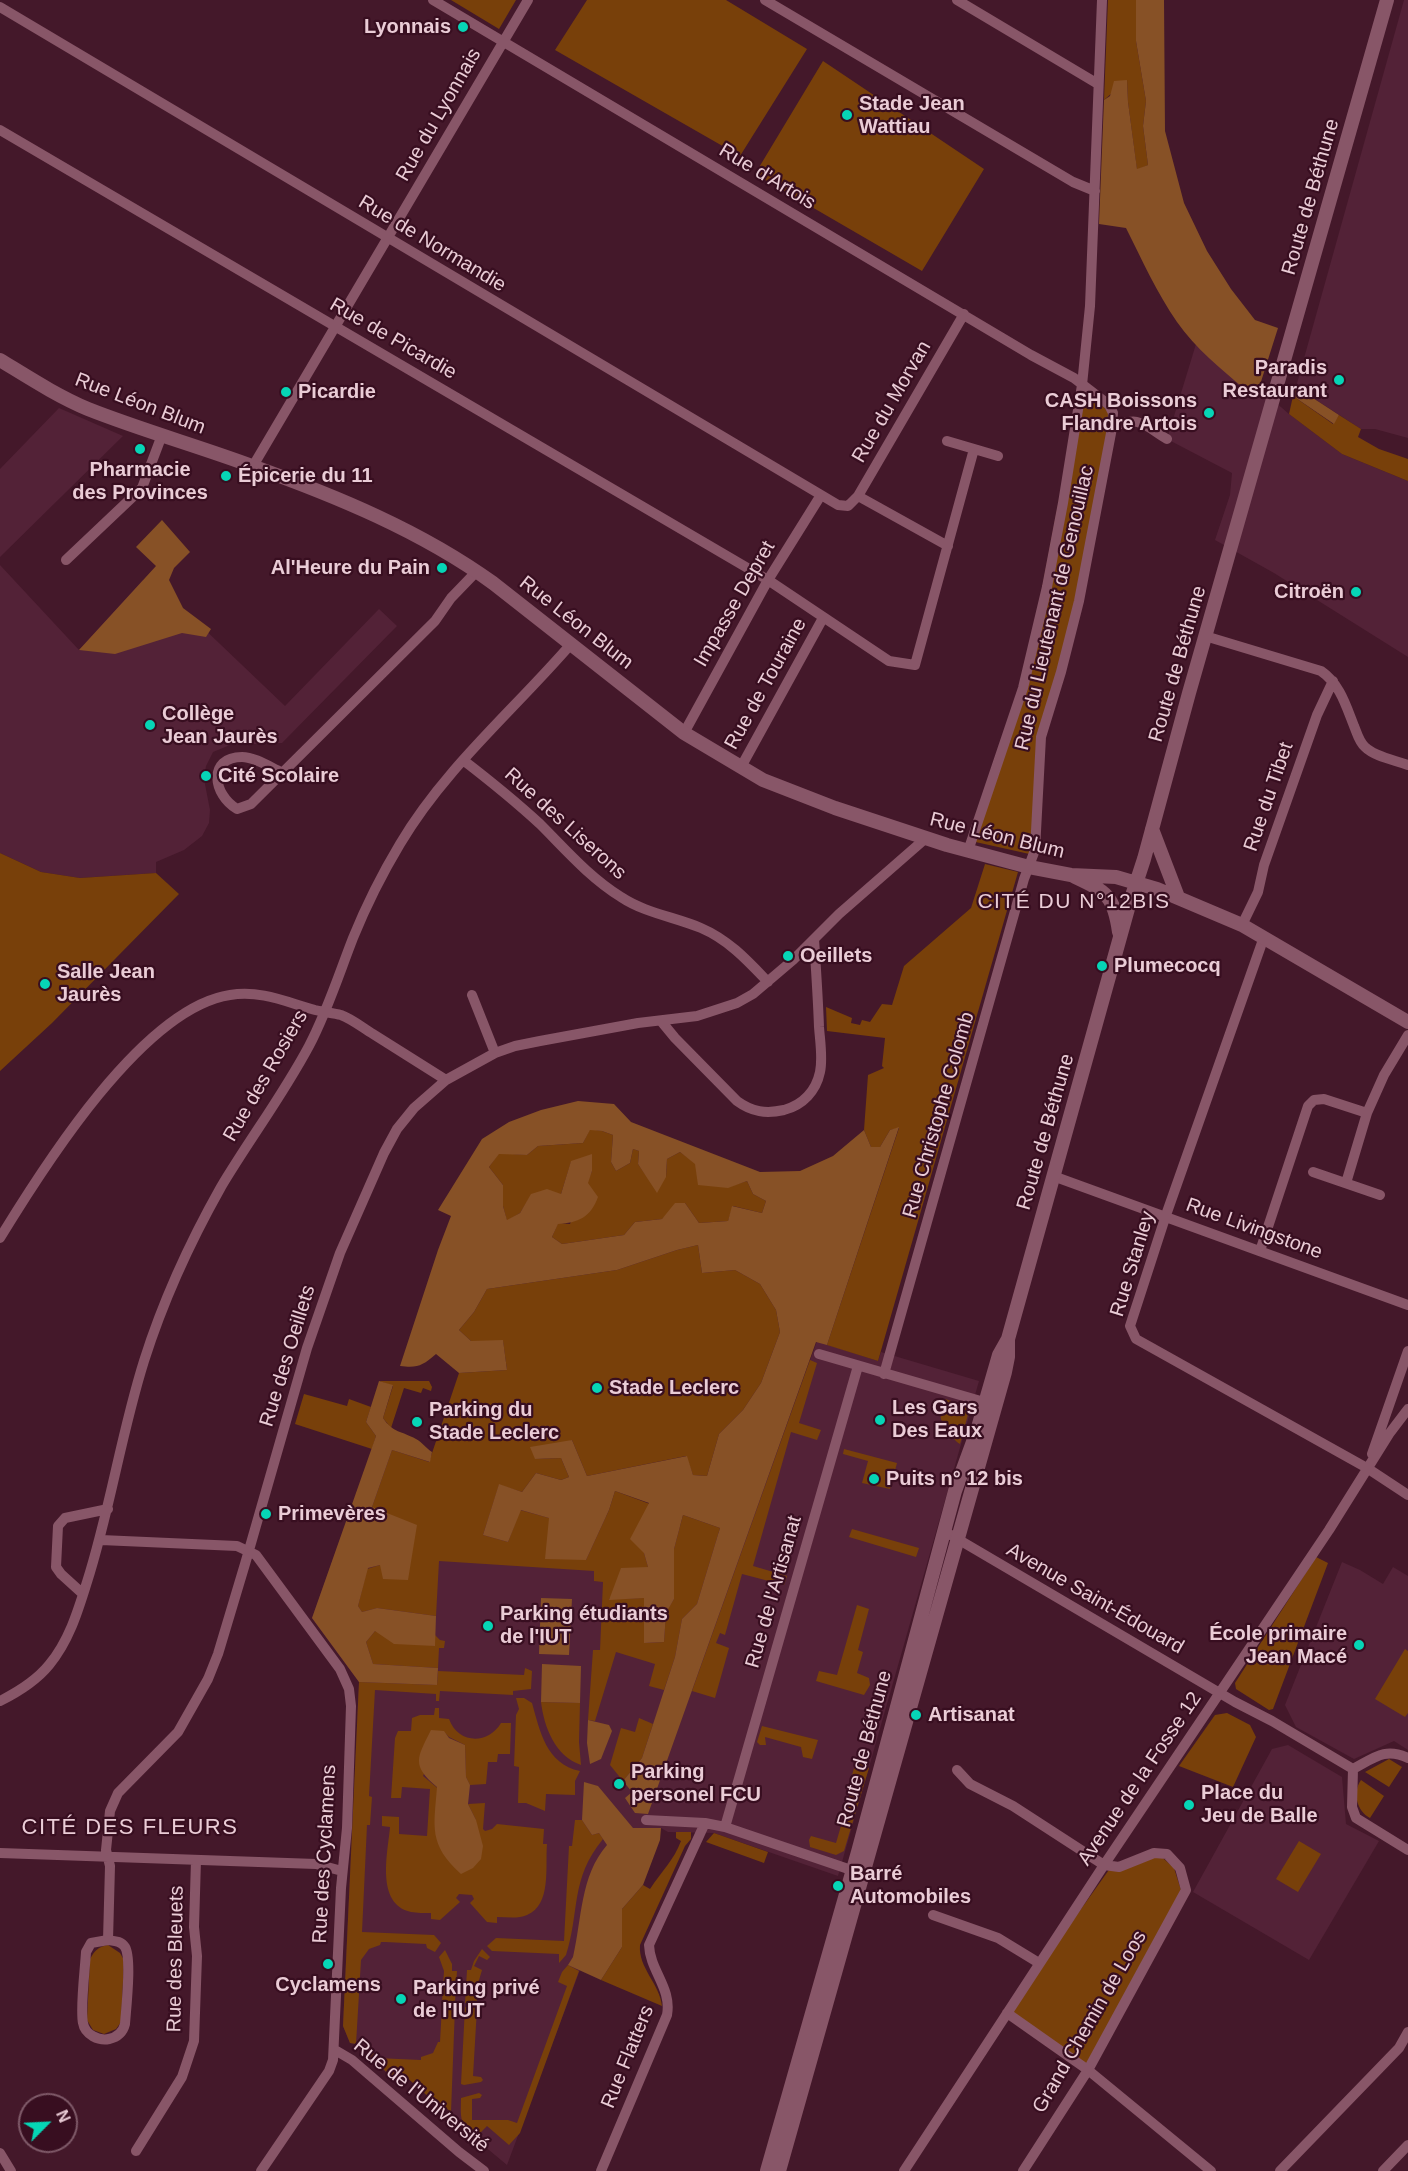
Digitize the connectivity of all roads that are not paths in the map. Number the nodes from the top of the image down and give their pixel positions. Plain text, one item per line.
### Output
1 (433, 0) edge
2 (528, 0) edge
3 (765, 0) edge
4 (957, 0) edge
5 (1102, 0) edge
6 (1387, 0) edge
7 (0, 7) edge
8 (504, 41) junction
9 (1098, 84) junction
10 (0, 130) edge
11 (1095, 191) junction
12 (388, 239) junction
13 (964, 314) junction
14 (335, 326) junction
15 (0, 360) edge
16 (1082, 385) junction
17 (1112, 428) junction
18 (162, 435) junction
19 (1167, 439) dead end
20 (947, 441) dead end
21 (974, 449) junction
22 (998, 456) dead end
23 (253, 466) junction
24 (821, 495) junction
25 (858, 496) junction
26 (848, 506) joint
27 (948, 546) junction
28 (66, 561) dead end
29 (477, 571) junction
30 (768, 580) junction
31 (823, 618) junction
32 (1205, 636) junction
33 (571, 644) junction
34 (1333, 681) junction
35 (684, 733) junction
36 (463, 760) junction
37 (1408, 765) edge
38 (741, 767) junction
39 (282, 772) junction
40 (1152, 829) junction
41 (926, 838) junction
42 (968, 851) junction
43 (1029, 867) junction
44 (1071, 875) junction
45 (1135, 883) junction
46 (1178, 897) junction
47 (1242, 925) junction
48 (1264, 937) junction
49 (1120, 938) junction
50 (814, 939) junction
51 (768, 982) junction
52 (472, 995) dead end
53 (324, 1012) junction
54 (661, 1021) junction
55 (1408, 1022) edge
56 (1408, 1035) edge
57 (495, 1053) junction
58 (446, 1080) junction
59 (1367, 1113) junction
60 (1313, 1172) dead end
61 (1053, 1176) junction
62 (1346, 1183) junction
63 (1380, 1195) dead end
64 (1166, 1215) junction
65 (0, 1238) edge
66 (1260, 1251) junction
67 (1408, 1305) edge
68 (1408, 1351) edge
69 (819, 1354) dead end
70 (858, 1366) junction
71 (884, 1374) junction
72 (990, 1404) junction
73 (1408, 1409) edge
74 (1367, 1468) junction
75 (1408, 1495) edge
76 (108, 1509) junction
77 (944, 1531) junction
78 (957, 1539) junction
79 (100, 1540) junction
80 (249, 1550) junction
81 (83, 1594) junction
82 (1220, 1693) junction
83 (0, 1701) edge
84 (1408, 1758) edge
85 (1353, 1769) junction
86 (957, 1770) dead end
87 (646, 1820) dead end
88 (705, 1823) junction
89 (725, 1827) junction
90 (1408, 1850) edge
91 (0, 1853) edge
92 (108, 1857) junction
93 (196, 1860) junction
94 (1104, 1865) junction
95 (342, 1871) junction
96 (858, 1873) junction
97 (933, 1915) dead end
98 (108, 1940) junction
99 (1039, 1963) junction
100 (1007, 2013) junction
101 (1408, 2032) edge
102 (335, 2050) junction
103 (1088, 2070) junction
104 (1408, 2145) edge
105 (135, 2151) dead end
106 (0, 2153) edge
107 (10, 2171) edge
108 (261, 2171) edge
109 (484, 2171) edge
110 (601, 2171) edge
111 (767, 2171) edge
112 (779, 2171) edge
113 (904, 2171) edge
114 (1023, 2171) edge
115 (1211, 2171) edge
116 (1280, 2171) edge
117 (1383, 2171) edge

1 - 8 street, Rue d'Artois
2 - 8 street, Rue du Lyonnais
3 - 11 street
4 - 9 street
5 - 9 street, Rue du Lieutenant de Genouillac
6 - 32 main road, Route de Béthune
7 - 12 street, Rue de Normandie
8 - 12 street, Rue du Lyonnais
8 - 13 street, Rue d'Artois
9 - 11 street, Rue du Lieutenant de Genouillac
10 - 14 street, Rue de Picardie
11 - 16 street, Rue du Lieutenant de Genouillac
12 - 14 street, Rue du Lyonnais
12 - 24 street, Rue de Normandie
13 - 16 street, Rue d'Artois
13 - 25 street, Rue du Morvan
14 - 23 street, Rue du Lyonnais
14 - 30 street, Rue de Picardie
15 - 18 main road, Rue Léon Blum
16 - 17 street, Rue du Lieutenant de Genouillac
16 - 42 street, Rue du Lieutenant de Genouillac
17 - 19 street
17 - 43 street, Rue du Lieutenant de Genouillac
18 - 23 main road, Rue Léon Blum
18 - 28 street
20 - 21 street
21 - 22 street
21 - 27 street
23 - 29 main road, Rue Léon Blum
24 - 26 street, Rue de Normandie
24 - 30 street, Impasse Depret
25 - 26 street, Rue du Morvan
25 - 27 street
27 - 31 street, Rue de Touraine
29 - 33 main road, Rue Léon Blum
29 - 39 street
30 - 31 street, Rue de Touraine
30 - 35 street, Impasse Depret
31 - 38 street, Rue de Touraine
32 - 34 street
32 - 40 main road, Route de Béthune
33 - 35 main road, Rue Léon Blum
33 - 36 street, Rue des Rosiers
34 - 37 street
34 - 47 street, Rue du Tibet
35 - 38 main road, Rue Léon Blum
36 - 51 street, Rue des Liserons
36 - 53 street, Rue des Rosiers
38 - 41 main road, Rue Léon Blum
39 - 39 street
40 - 45 main road, Route de Béthune
40 - 46 main road
41 - 42 main road, Rue Léon Blum
41 - 50 street, Rue des Oeillets
42 - 43 main road, Rue Léon Blum
43 - 44 main road, Rue Léon Blum
43 - 71 street, Rue Christophe Colomb
44 - 45 main road, Rue Léon Blum
44 - 49 main road
45 - 46 main road, Rue Léon Blum
45 - 49 main road, Route de Béthune
46 - 47 main road, Rue Léon Blum
47 - 48 main road, Rue Léon Blum
48 - 55 main road, Rue Léon Blum
48 - 64 street, Rue Stanley
49 - 61 main road, Route de Béthune
50 - 51 street, Rue des Oeillets
50 - 54 street
51 - 54 street, Rue des Oeillets
52 - 57 street
53 - 58 street
53 - 65 street
53 - 76 street, Rue des Rosiers
54 - 57 street, Rue des Oeillets
56 - 59 street
57 - 58 street, Rue des Oeillets
58 - 80 street, Rue des Oeillets
59 - 62 street
59 - 66 street
60 - 62 street
61 - 64 street, Rue Livingstone
61 - 72 main road, Route de Béthune
62 - 63 street
64 - 66 street, Rue Livingstone
64 - 74 street, Rue Stanley
66 - 67 street, Rue Livingstone
68 - 74 street
69 - 70 street
70 - 71 street
70 - 89 street, Rue de l'Artisanat
71 - 72 street
72 - 77 main road, Route de Béthune
72 - 78 main road, Route de Béthune
73 - 74 street, Avenue de la Fosse 12
74 - 75 street, Rue Stanley
74 - 82 street, Avenue de la Fosse 12
76 - 79 street, Rue des Rosiers
76 - 81 street
77 - 78 street, Avenue Saint-Édouard
77 - 96 main road, Route de Béthune
78 - 82 street, Avenue Saint-Édouard
78 - 96 main road, Route de Béthune
79 - 80 street
79 - 81 street, Rue des Rosiers
80 - 92 street, Rue des Oeillets
80 - 95 street, Rue des Cyclamens
81 - 83 street, Rue des Rosiers
82 - 85 street, Avenue Saint-Édouard
82 - 94 street, Avenue de la Fosse 12
84 - 85 street
85 - 90 street
86 - 94 street
87 - 88 street
88 - 89 street
88 - 110 street, Rue Flatters
89 - 96 street
91 - 92 street
92 - 93 street
92 - 98 street, Rue des Oeillets
93 - 95 street
93 - 105 street, Rue des Bleuets
94 - 99 street, Avenue de la Fosse 12
94 - 103 street, Grand Chemin de Loos
95 - 102 street, Rue des Cyclamens
96 - 111 main road, Route de Béthune
96 - 112 main road, Route de Béthune
97 - 99 street
98 - 98 street
99 - 100 street, Avenue de la Fosse 12
100 - 103 street
100 - 113 street, Avenue de la Fosse 12
101 - 116 street
102 - 108 street, Rue des Cyclamens
102 - 109 street, Rue de l'Université
103 - 114 street, Grand Chemin de Loos
103 - 115 street
104 - 117 street
106 - 107 street

